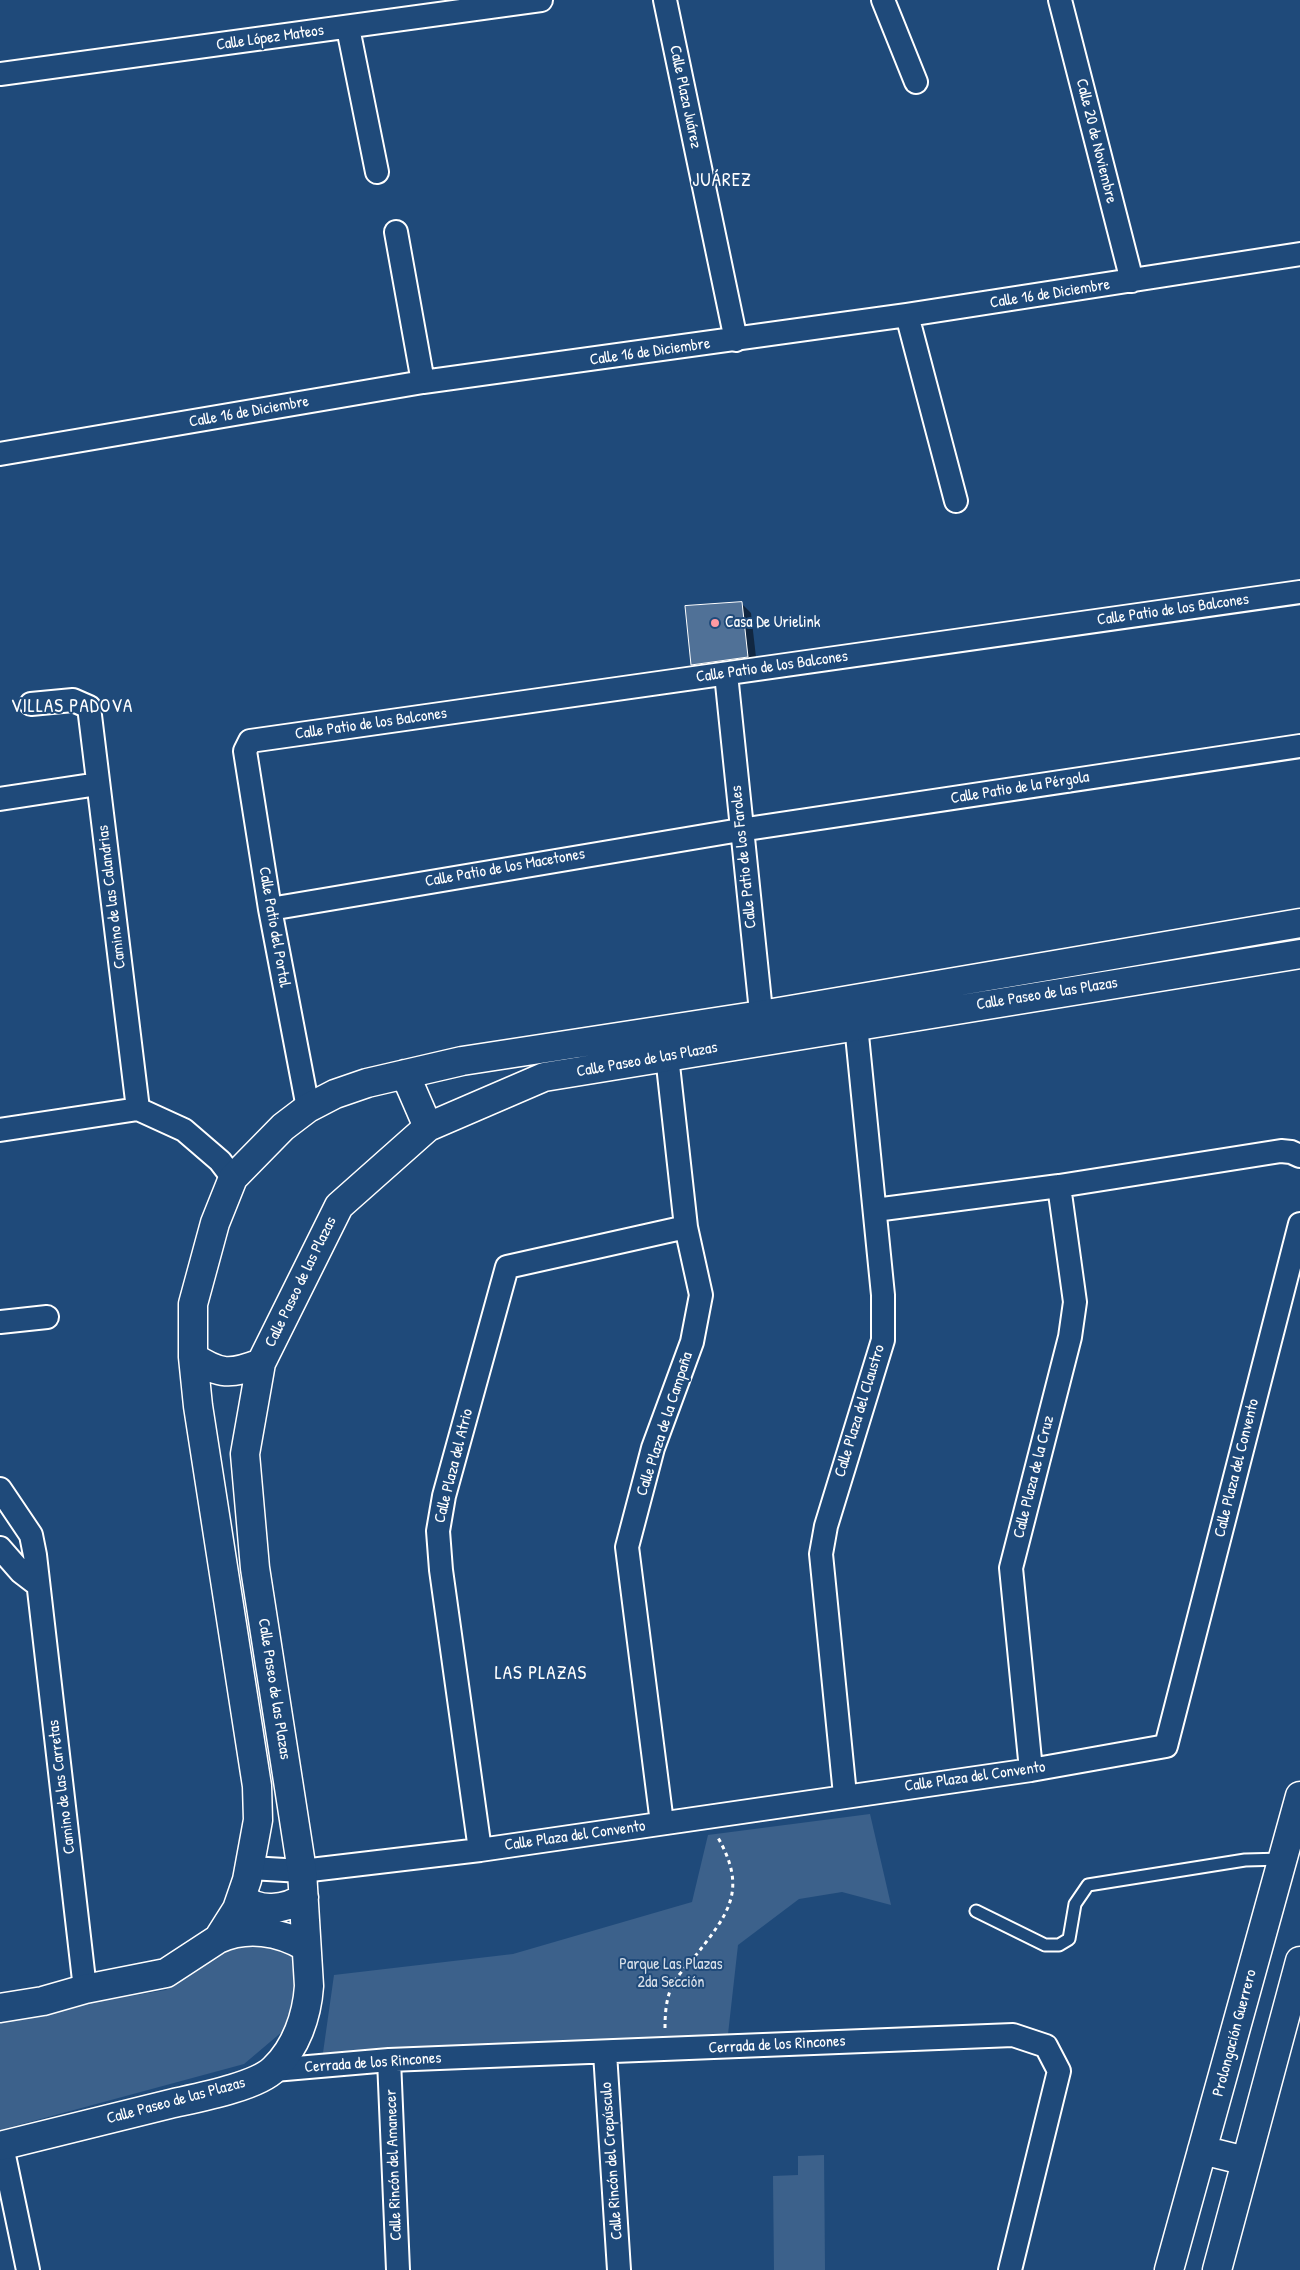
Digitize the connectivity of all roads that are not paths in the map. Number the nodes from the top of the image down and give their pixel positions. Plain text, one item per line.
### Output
1 (541, 0) edge
2 (665, 0) edge
3 (883, 0) edge
4 (1060, 0) edge
5 (348, 28) junction
6 (0, 74) edge
7 (916, 82) dead end
8 (377, 172) dead end
9 (396, 232) dead end
10 (1300, 254) edge
11 (1132, 281) junction
12 (907, 316) junction
13 (736, 340) junction
14 (423, 382) junction
15 (0, 454) edge
16 (956, 501) dead end
17 (1300, 592) edge
18 (726, 674) junction
19 (31, 704) dead end
20 (246, 746) joint
21 (1300, 746) edge
22 (98, 784) junction
23 (0, 799) edge
24 (740, 830) junction
25 (270, 909) junction
26 (1300, 923) edge
27 (1300, 954) edge
28 (856, 1025) junction
29 (763, 1028) junction
30 (667, 1056) junction
31 (405, 1074) junction
32 (308, 1108) junction
33 (138, 1109) junction
34 (428, 1127) junction
35 (0, 1130) edge
36 (1300, 1156) edge
37 (233, 1178) junction
38 (1059, 1186) junction
39 (875, 1210) junction
40 (1300, 1224) edge
41 (686, 1227) junction
42 (47, 1317) dead end
43 (0, 1322) edge
44 (193, 1357) junction
45 (260, 1363) junction
46 (0, 1489) edge
47 (0, 1548) edge
48 (38, 1585) junction
49 (1031, 1770) junction
50 (845, 1796) junction
51 (1300, 1796) edge
52 (662, 1822) junction
53 (480, 1850) junction
54 (1283, 1859) junction
55 (250, 1868) junction
56 (303, 1884) junction
57 (242, 1897) junction
58 (976, 1911) dead end
59 (218, 1939) junction
60 (306, 1947) junction
61 (1300, 1961) edge
62 (85, 1989) junction
63 (0, 2008) edge
64 (605, 2052) junction
65 (389, 2060) junction
66 (274, 2070) junction
67 (1, 2146) edge
68 (1202, 2150) junction
69 (1246, 2161) junction
70 (28, 2270) edge
71 (398, 2270) edge
72 (619, 2270) edge
73 (1010, 2270) edge
74 (1169, 2270) edge
75 (1217, 2270) edge

1 - 5 street, Calle López Mateos
2 - 13 street, Calle Plaza Juárez
3 - 7 street
4 - 11 street, Calle 20 de Noviembre
5 - 6 street, Calle López Mateos
5 - 8 street
9 - 14 street
10 - 11 street, Calle 16 de Diciembre
11 - 12 street, Calle 16 de Diciembre
12 - 13 street, Calle 16 de Diciembre
12 - 16 street
13 - 14 street, Calle 16 de Diciembre
14 - 15 street, Calle 16 de Diciembre
17 - 18 street, Calle Patio de los Balcones
18 - 20 street, Calle Patio de los Balcones
18 - 24 street, Calle Patio de los Faroles
19 - 22 street, Camino de las Calandrias
20 - 25 street, Calle Patio del Portal
21 - 24 street, Calle Patio de la Pérgola
22 - 23 street
22 - 33 street, Camino de las Calandrias
24 - 25 street, Calle Patio de los Macetones
24 - 29 street, Calle Patio de los Faroles
25 - 32 street, Calle Patio del Portal
26 - 29 street, Calle Paseo de las Plazas
27 - 28 street, Calle Paseo de las Plazas
28 - 29 street, Calle Paseo de las Plazas
28 - 39 street, Calle Plaza del Claustro
29 - 30 street, Calle Paseo de las Plazas
29 - 31 street, Calle Paseo de las Plazas
30 - 34 street, Calle Paseo de las Plazas
30 - 41 street, Calle Plaza de la Campaña
31 - 32 street, Calle Paseo de las Plazas
31 - 34 street
32 - 37 street, Calle Paseo de las Plazas
33 - 35 street
33 - 37 street
34 - 45 street, Calle Paseo de las Plazas
36 - 38 street
37 - 44 street, Calle Paseo de las Plazas
38 - 39 street
38 - 49 street, Calle Plaza de la Cruz
39 - 50 street, Calle Plaza del Claustro
40 - 49 street, Calle Plaza del Convento
41 - 52 street, Calle Plaza de la Campaña
41 - 53 street, Calle Plaza del Atrio
42 - 43 street
44 - 45 street
44 - 55 street, Calle Paseo de las Plazas
45 - 56 street, Calle Paseo de las Plazas
46 - 48 street, Camino de las Carretas
47 - 48 street
48 - 62 street, Camino de las Carretas
49 - 50 street, Calle Plaza del Convento
50 - 52 street, Calle Plaza del Convento
51 - 54 street, Prolongación Guerrero
52 - 53 street, Calle Plaza del Convento
53 - 56 street, Calle Plaza del Convento
54 - 58 lane
54 - 68 street, Prolongación Guerrero
55 - 56 street, Calle Plaza del Convento
55 - 57 street, Calle Paseo de las Plazas
56 - 57 street
56 - 60 street, Calle Paseo de las Plazas
57 - 59 street, Calle Paseo de las Plazas
59 - 60 street
59 - 62 street, Calle Paseo de las Plazas
60 - 66 street, Calle Paseo de las Plazas
61 - 69 street
62 - 63 street, Calle Paseo de las Plazas
64 - 65 street, Cerrada de los Rincones
64 - 72 street, Calle Rincón del Crepúsculo
64 - 73 street, Cerrada de los Rincones
65 - 66 street, Cerrada de los Rincones
65 - 71 street, Calle Rincón del Amanecer
66 - 67 street, Calle Paseo de las Plazas
67 - 70 street
68 - 69 street
68 - 74 street, Prolongación Guerrero
69 - 75 street

